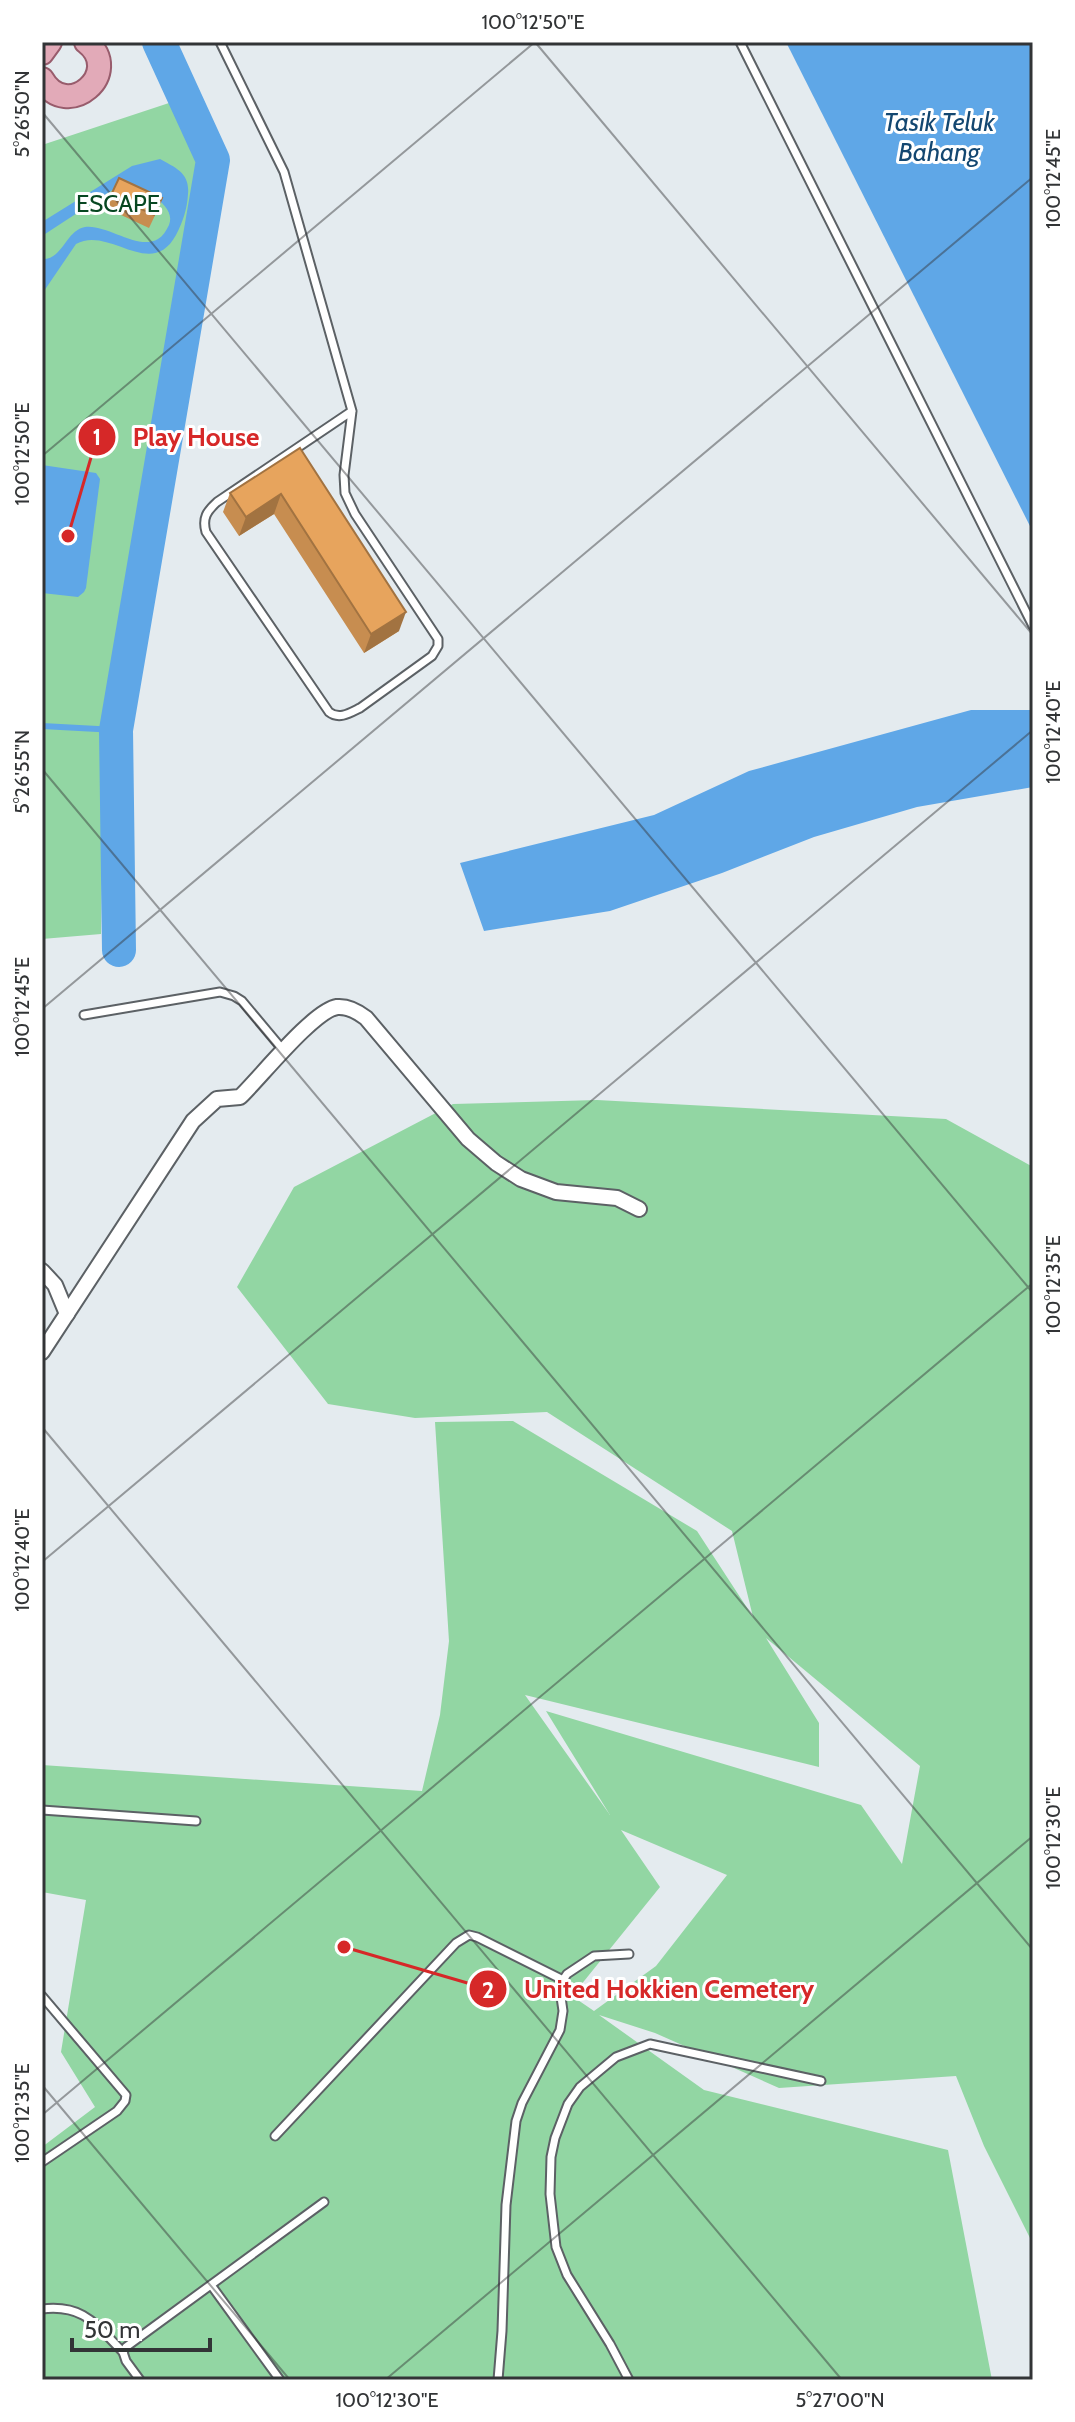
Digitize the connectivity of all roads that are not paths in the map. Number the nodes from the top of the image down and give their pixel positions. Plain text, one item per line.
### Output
1 (50, 42) edge
2 (86, 42) edge
3 (220, 42) edge
4 (740, 42) edge
5 (42, 53) edge
6 (43, 85) edge
7 (352, 411) junction
8 (1033, 626) edge
9 (84, 1015) dead end
10 (283, 1050) junction
11 (639, 1209) dead end
12 (42, 1271) edge
13 (67, 1314) junction
14 (42, 1352) edge
15 (42, 1810) edge
16 (196, 1821) dead end
17 (629, 1954) dead end
18 (563, 1980) junction
19 (42, 1996) edge
20 (821, 2081) dead end
21 (275, 2136) dead end
22 (42, 2162) edge
23 (324, 2202) dead end
24 (211, 2285) junction
25 (42, 2309) edge
26 (123, 2352) junction
27 (140, 2380) edge
28 (280, 2380) edge
29 (498, 2380) edge
30 (629, 2380) edge

1 - 5 main road
2 - 6 main road
3 - 7 lane
4 - 8 lane
7 - 7 lane
9 - 10 lane
10 - 11 street
10 - 13 street
12 - 13 street
13 - 14 street
15 - 16 lane
17 - 18 lane
18 - 21 lane
18 - 29 lane
19 - 22 lane
20 - 30 lane
23 - 24 lane
24 - 26 lane
24 - 28 lane
25 - 26 lane
26 - 27 lane

